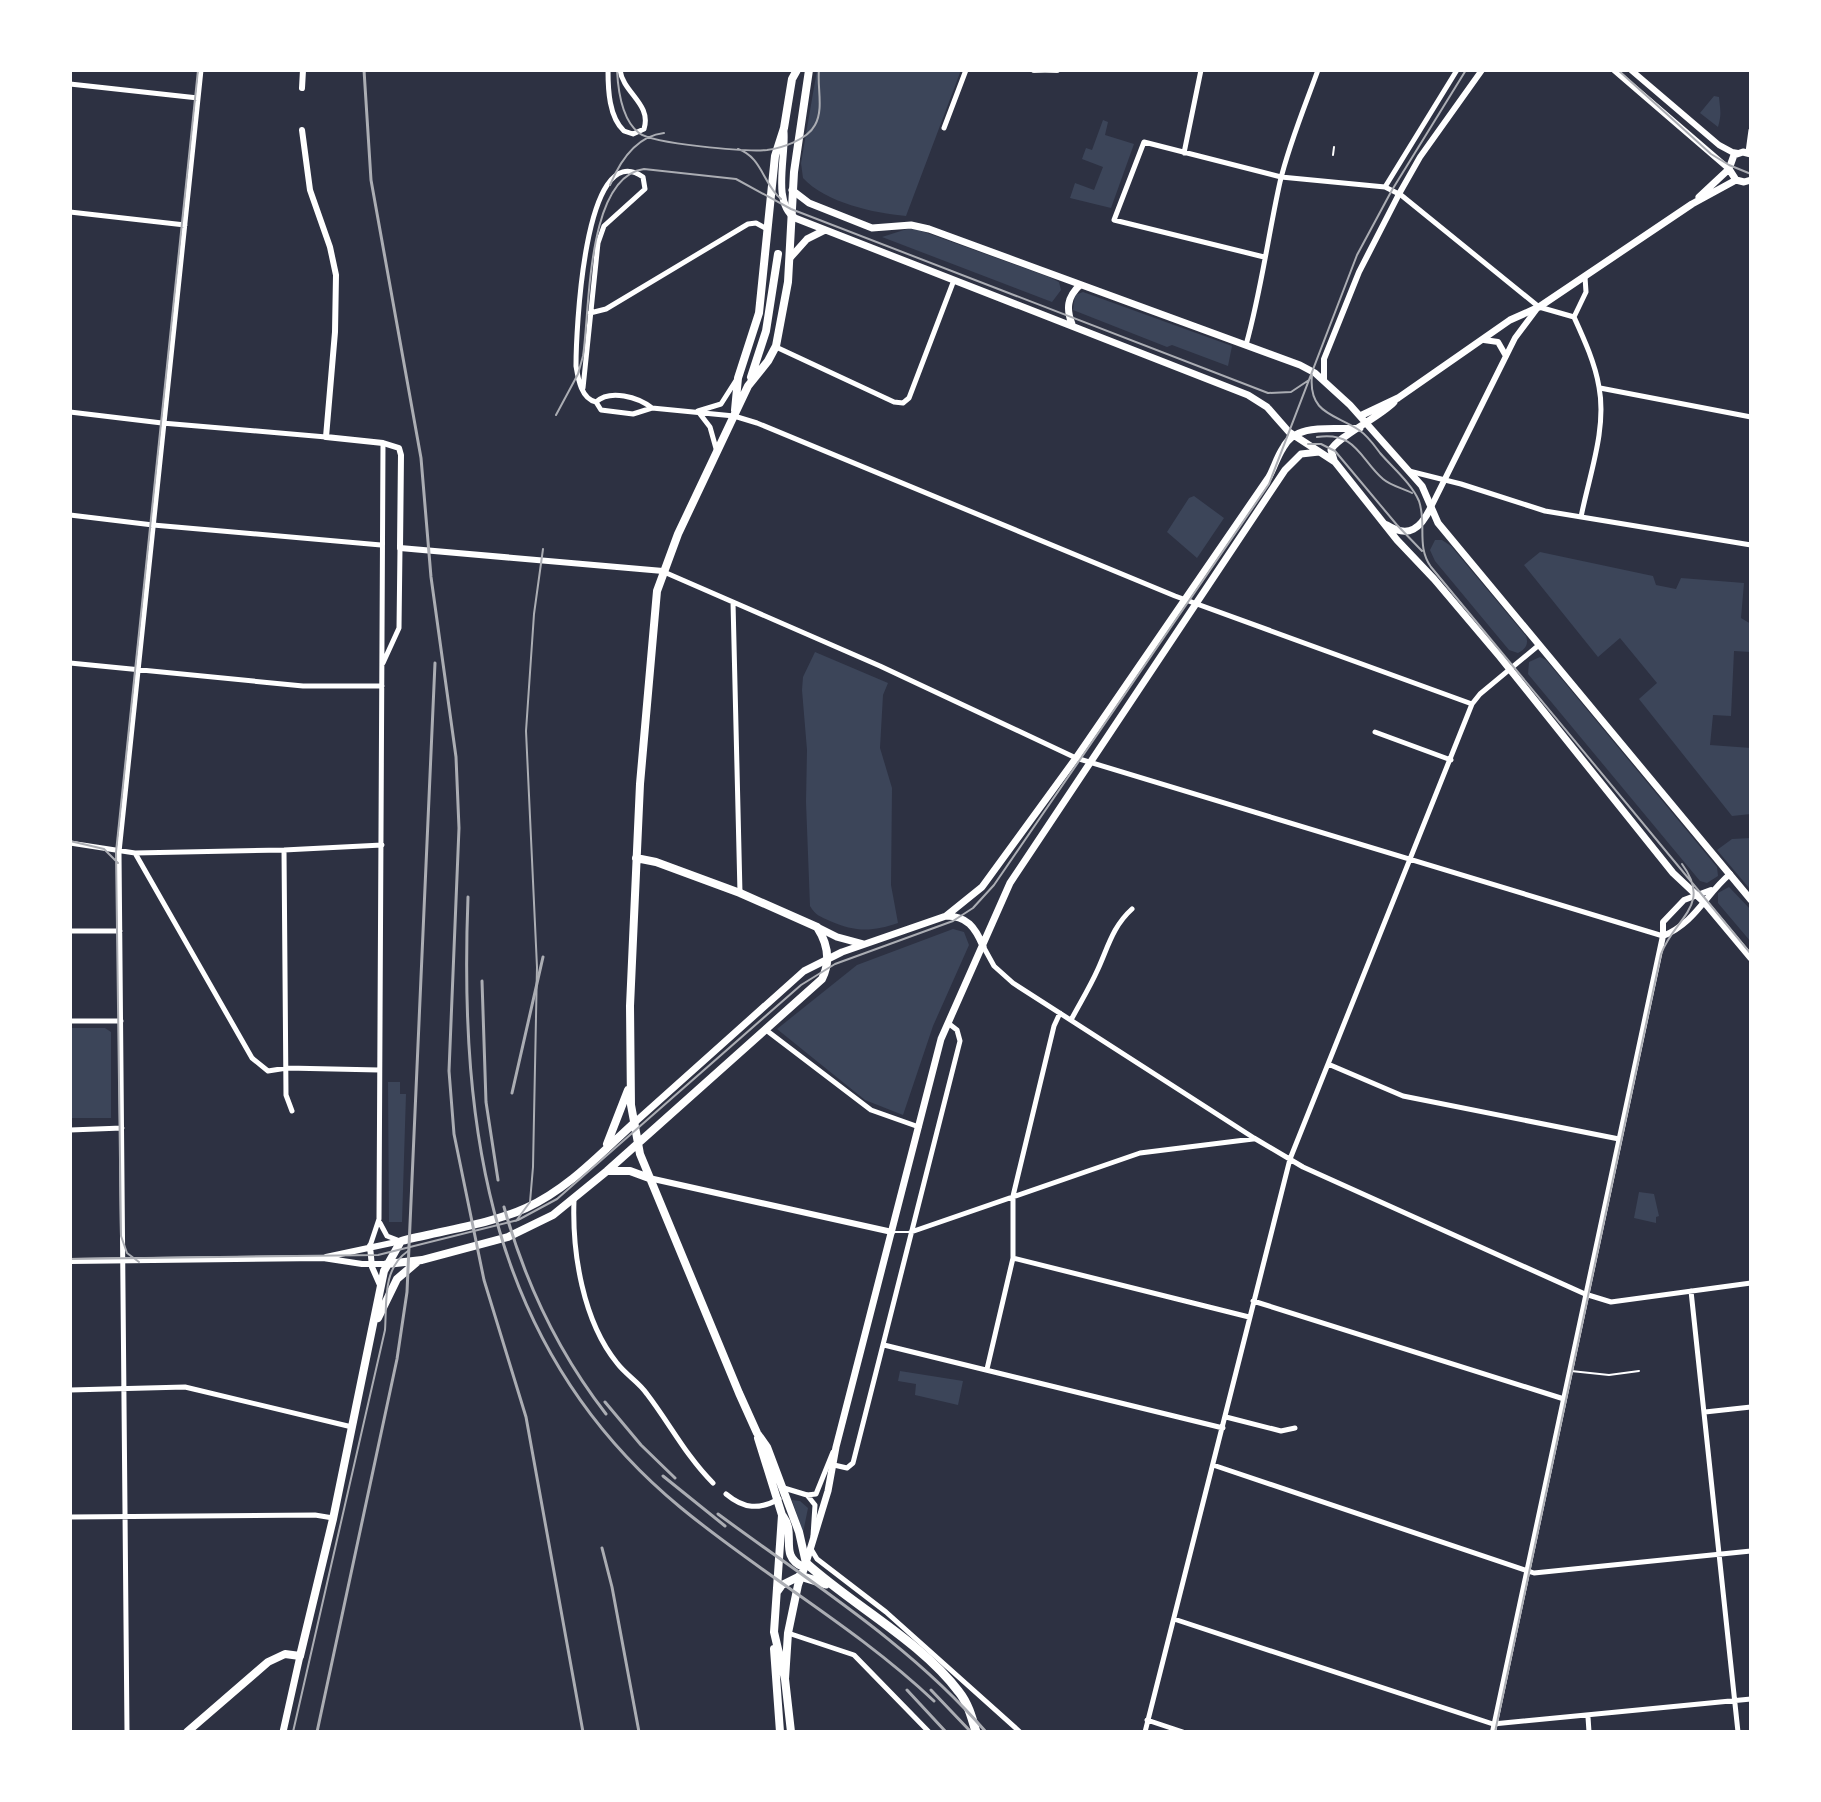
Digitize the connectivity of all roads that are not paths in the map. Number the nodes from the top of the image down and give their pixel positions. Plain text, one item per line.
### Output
1 (201, 70) edge
2 (303, 70) edge
3 (608, 70) edge
4 (620, 70) edge
5 (809, 70) edge
6 (966, 70) edge
7 (1034, 70) edge
8 (1057, 70) edge
9 (1201, 70) edge
10 (1318, 70) edge
11 (1457, 70) edge
12 (1482, 70) edge
13 (1614, 70) edge
14 (1631, 70) edge
15 (793, 72) edge
16 (70, 84) edge
17 (302, 88) dead end
18 (198, 98) junction
19 (784, 128) junction
20 (944, 128) dead end
21 (302, 130) dead end
22 (1751, 130) edge
23 (1334, 147) dead end
24 (1184, 153) junction
25 (1738, 153) junction
26 (1750, 153) edge
27 (1333, 155) dead end
28 (1729, 169) junction
29 (1330, 174) dead end
30 (1281, 177) junction
31 (1736, 180) junction
32 (1750, 181) edge
33 (1330, 183) junction
34 (1385, 187) junction
35 (792, 190) junction
36 (1399, 194) junction
37 (1692, 204) junction
38 (70, 212) edge
39 (790, 216) junction
40 (185, 225) junction
41 (825, 230) junction
42 (769, 231) junction
43 (778, 254) dead end
44 (1264, 257) junction
45 (790, 258) junction
46 (1585, 277) junction
47 (955, 279) junction
48 (1080, 285) junction
49 (1539, 307) junction
50 (590, 313) junction
51 (1574, 317) junction
52 (1072, 324) junction
53 (1484, 340) junction
54 (1246, 345) junction
55 (776, 346) junction
56 (1506, 356) junction
57 (738, 378) junction
58 (1324, 381) junction
59 (748, 386) junction
60 (583, 388) junction
61 (1600, 388) junction
62 (1398, 398) junction
63 (596, 402) junction
64 (652, 408) junction
65 (70, 412) edge
66 (697, 413) junction
67 (734, 416) junction
68 (1360, 416) junction
69 (1751, 417) edge
70 (164, 423) junction
71 (1363, 426) junction
72 (1294, 436) junction
73 (326, 437) junction
74 (383, 443) junction
75 (1321, 452) junction
76 (717, 453) junction
77 (1335, 462) junction
78 (1406, 471) junction
79 (1444, 480) junction
80 (1431, 507) junction
81 (70, 515) edge
82 (1581, 517) junction
83 (1385, 524) junction
84 (153, 525) junction
85 (381, 545) junction
86 (1751, 545) edge
87 (400, 548) junction
88 (663, 571) junction
89 (1184, 600) junction
90 (733, 602) junction
91 (1195, 604) junction
92 (1539, 645) junction
93 (70, 663) edge
94 (382, 664) junction
95 (1510, 669) junction
96 (138, 671) junction
97 (382, 686) junction
98 (1472, 704) junction
99 (1375, 732) dead end
100 (1076, 758) junction
101 (1451, 760) junction
102 (1089, 762) junction
103 (70, 843) edge
104 (382, 845) junction
105 (284, 850) junction
106 (119, 852) junction
107 (135, 853) junction
108 (636, 858) junction
109 (1412, 860) junction
110 (1730, 874) junction
111 (1711, 890) junction
112 (740, 893) junction
113 (1696, 894) junction
114 (1751, 900) edge
115 (1705, 903) junction
116 (1132, 909) dead end
117 (946, 916) junction
118 (817, 927) junction
119 (70, 931) edge
120 (120, 931) junction
121 (1663, 936) junction
122 (866, 944) junction
123 (983, 946) junction
124 (828, 958) junction
125 (1751, 958) edge
126 (1060, 1013) junction
127 (1071, 1020) junction
128 (70, 1021) edge
129 (121, 1021) junction
130 (948, 1023) junction
131 (766, 1030) junction
132 (1328, 1064) junction
133 (287, 1068) junction
134 (379, 1070) junction
135 (630, 1086) junction
136 (292, 1111) dead end
137 (633, 1124) junction
138 (919, 1127) junction
139 (122, 1128) junction
140 (70, 1130) edge
141 (1254, 1138) junction
142 (1619, 1139) junction
143 (637, 1144) junction
144 (595, 1158) junction
145 (1290, 1159) junction
146 (607, 1171) junction
147 (649, 1178) junction
148 (1013, 1196) junction
149 (574, 1199) junction
150 (379, 1219) junction
151 (892, 1232) junction
152 (911, 1232) junction
153 (401, 1241) junction
154 (370, 1246) junction
155 (323, 1258) junction
156 (1013, 1258) junction
157 (70, 1261) edge
158 (124, 1261) junction
159 (372, 1264) junction
160 (387, 1264) junction
161 (406, 1266) junction
162 (1751, 1283) edge
163 (380, 1285) junction
164 (1691, 1291) junction
165 (1586, 1295) junction
166 (1253, 1301) junction
167 (1249, 1317) junction
168 (374, 1326) junction
169 (884, 1345) junction
170 (987, 1369) junction
171 (1570, 1371) junction
172 (1639, 1371) dead end
173 (124, 1389) junction
174 (70, 1390) edge
175 (1564, 1399) junction
176 (1751, 1407) edge
177 (1705, 1412) junction
178 (1226, 1417) junction
179 (352, 1427) junction
180 (1223, 1428) junction
181 (1295, 1428) dead end
182 (757, 1433) junction
183 (836, 1447) junction
184 (834, 1465) junction
185 (1213, 1465) junction
186 (713, 1483) dead end
187 (788, 1491) junction
188 (726, 1494) dead end
189 (807, 1495) junction
190 (778, 1500) junction
191 (782, 1515) junction
192 (70, 1517) edge
193 (126, 1517) junction
194 (333, 1519) junction
195 (1751, 1551) edge
196 (1720, 1554) junction
197 (806, 1560) junction
198 (1527, 1571) junction
199 (776, 1593) junction
200 (1174, 1619) junction
201 (774, 1632) junction
202 (788, 1633) junction
203 (300, 1656) junction
204 (785, 1679) junction
205 (1751, 1699) edge
206 (1734, 1701) junction
207 (1588, 1717) junction
208 (1147, 1720) junction
209 (1494, 1728) edge
210 (127, 1732) edge
211 (187, 1732) edge
212 (283, 1732) edge
213 (780, 1732) edge
214 (791, 1732) edge
215 (929, 1732) edge
216 (976, 1732) edge
217 (1020, 1732) edge
218 (1145, 1732) edge
219 (1183, 1732) edge
220 (1589, 1732) edge
221 (1738, 1732) edge

1 - 18 street
2 - 17 street
3 - 4 street
5 - 35 main road
6 - 20 street
7 - 8 street
9 - 24 street
10 - 30 street
11 - 34 street
12 - 36 street
13 - 28 street
14 - 25 street
15 - 19 main road
16 - 18 street
18 - 40 street
19 - 39 main road
19 - 42 main road
21 - 73 street
22 - 26 street
23 - 27 lane
24 - 30 street
24 - 44 street
25 - 26 main road
25 - 28 main road
28 - 31 main road
28 - 37 main road
29 - 33 lane
30 - 33 street
30 - 44 street
31 - 32 main road
31 - 37 main road
33 - 34 street
34 - 36 street
35 - 39 main road
35 - 48 main road
36 - 49 street
36 - 58 street
37 - 46 main road
38 - 40 street
39 - 41 main road
39 - 45 main road
40 - 70 street
41 - 45 main road
41 - 47 main road
42 - 50 street
42 - 57 main road
43 - 59 main road
44 - 54 street
45 - 55 main road
46 - 49 main road
46 - 51 street
47 - 52 main road
47 - 55 street
48 - 52 main road
48 - 54 main road
49 - 51 street
49 - 53 main road
49 - 56 street
50 - 60 street
50 - 60 street
51 - 61 street
52 - 72 main road
53 - 56 street
53 - 62 main road
54 - 58 main road
55 - 59 main road
56 - 79 street
57 - 66 street
57 - 67 main road
58 - 68 main road
59 - 67 main road
60 - 63 street
61 - 69 street
61 - 82 street
62 - 68 main road
62 - 71 main road
63 - 64 street
63 - 64 street
64 - 66 street
65 - 70 street
66 - 67 street
66 - 76 street
67 - 76 main road
67 - 89 street
68 - 71 main road
70 - 73 street
70 - 84 street
71 - 72 main road
71 - 77 main road
71 - 78 main road
72 - 75 main road
72 - 89 main road
73 - 74 street
74 - 85 street
74 - 87 street
75 - 77 main road
75 - 91 main road
76 - 88 main road
77 - 83 main road
78 - 79 street
78 - 80 main road
79 - 80 street
79 - 82 street
80 - 83 main road
80 - 92 main road
81 - 84 street
82 - 86 street
83 - 95 main road
84 - 85 street
84 - 96 street
85 - 94 street
87 - 88 street
87 - 94 street
88 - 90 street
88 - 108 main road
89 - 91 street
89 - 100 main road
90 - 100 street
90 - 112 street
91 - 98 street
91 - 102 main road
92 - 95 street
92 - 110 main road
93 - 96 street
94 - 97 street
95 - 98 street
95 - 113 main road
96 - 97 street
96 - 106 street
97 - 104 street
98 - 101 street
99 - 101 street
100 - 102 street
100 - 117 main road
101 - 109 street
102 - 109 street
102 - 123 main road
103 - 106 street
104 - 105 street
104 - 134 street
105 - 107 street
105 - 133 street
106 - 107 street
106 - 120 street
107 - 133 street
108 - 112 main road
108 - 135 main road
109 - 121 street
109 - 132 street
110 - 111 street
110 - 114 main road
111 - 113 street
111 - 115 street
112 - 118 main road
113 - 115 main road
113 - 121 street
115 - 121 street
115 - 125 main road
116 - 127 street
117 - 122 main road
117 - 123 main road
118 - 122 main road
118 - 124 main road
119 - 120 street
120 - 129 street
121 - 142 street
122 - 124 main road
123 - 126 street
123 - 130 main road
124 - 131 main road
124 - 137 main road
126 - 127 street
126 - 148 street
127 - 141 street
128 - 129 street
129 - 139 street
130 - 138 main road
130 - 152 street
131 - 138 street
131 - 143 main road
132 - 142 street
132 - 145 street
133 - 134 street
133 - 136 street
134 - 150 street
135 - 137 main road
135 - 144 main road
137 - 143 main road
137 - 144 main road
138 - 151 main road
139 - 140 street
139 - 158 street
141 - 145 street
141 - 148 street
142 - 165 street
143 - 146 main road
143 - 147 main road
144 - 153 main road
145 - 165 street
145 - 166 street
146 - 147 main road
146 - 149 main road
147 - 151 street
147 - 182 main road
148 - 152 street
148 - 156 street
149 - 161 main road
149 - 186 street
150 - 153 street
150 - 154 street
151 - 152 lane
151 - 183 main road
152 - 169 street
153 - 154 street
153 - 160 main road
154 - 155 street
154 - 159 street
155 - 158 street
155 - 159 street
156 - 167 street
156 - 170 street
157 - 158 street
158 - 173 street
159 - 160 street
159 - 163 street
160 - 161 main road
160 - 163 main road
161 - 168 main road
162 - 164 street
163 - 168 main road
164 - 165 street
164 - 177 street
165 - 171 street
166 - 167 street
166 - 175 street
167 - 178 street
168 - 179 main road
169 - 170 street
169 - 184 street
170 - 180 street
171 - 172 lane
171 - 175 street
173 - 174 street
173 - 179 street
173 - 193 street
175 - 198 street
176 - 177 street
177 - 196 street
178 - 180 street
178 - 181 street
179 - 194 main road
180 - 185 street
182 - 187 main road
182 - 190 main road
183 - 184 main road
183 - 189 street
184 - 197 main road
185 - 198 street
185 - 200 street
187 - 189 street
187 - 190 street
187 - 197 main road
188 - 190 street
189 - 197 street
190 - 191 main road
191 - 197 main road
191 - 199 main road
192 - 193 street
193 - 194 street
193 - 210 street
194 - 203 main road
195 - 196 street
196 - 198 street
196 - 206 street
197 - 199 main road
197 - 202 main road
197 - 216 highway
197 - 217 street
198 - 209 street
199 - 201 main road
200 - 208 street
200 - 209 street
201 - 204 main road
201 - 213 main road
202 - 204 main road
202 - 215 street
203 - 211 main road
203 - 212 main road
204 - 214 main road
205 - 206 street
206 - 207 street
206 - 221 street
207 - 209 street
207 - 220 street
208 - 218 street
208 - 219 street

